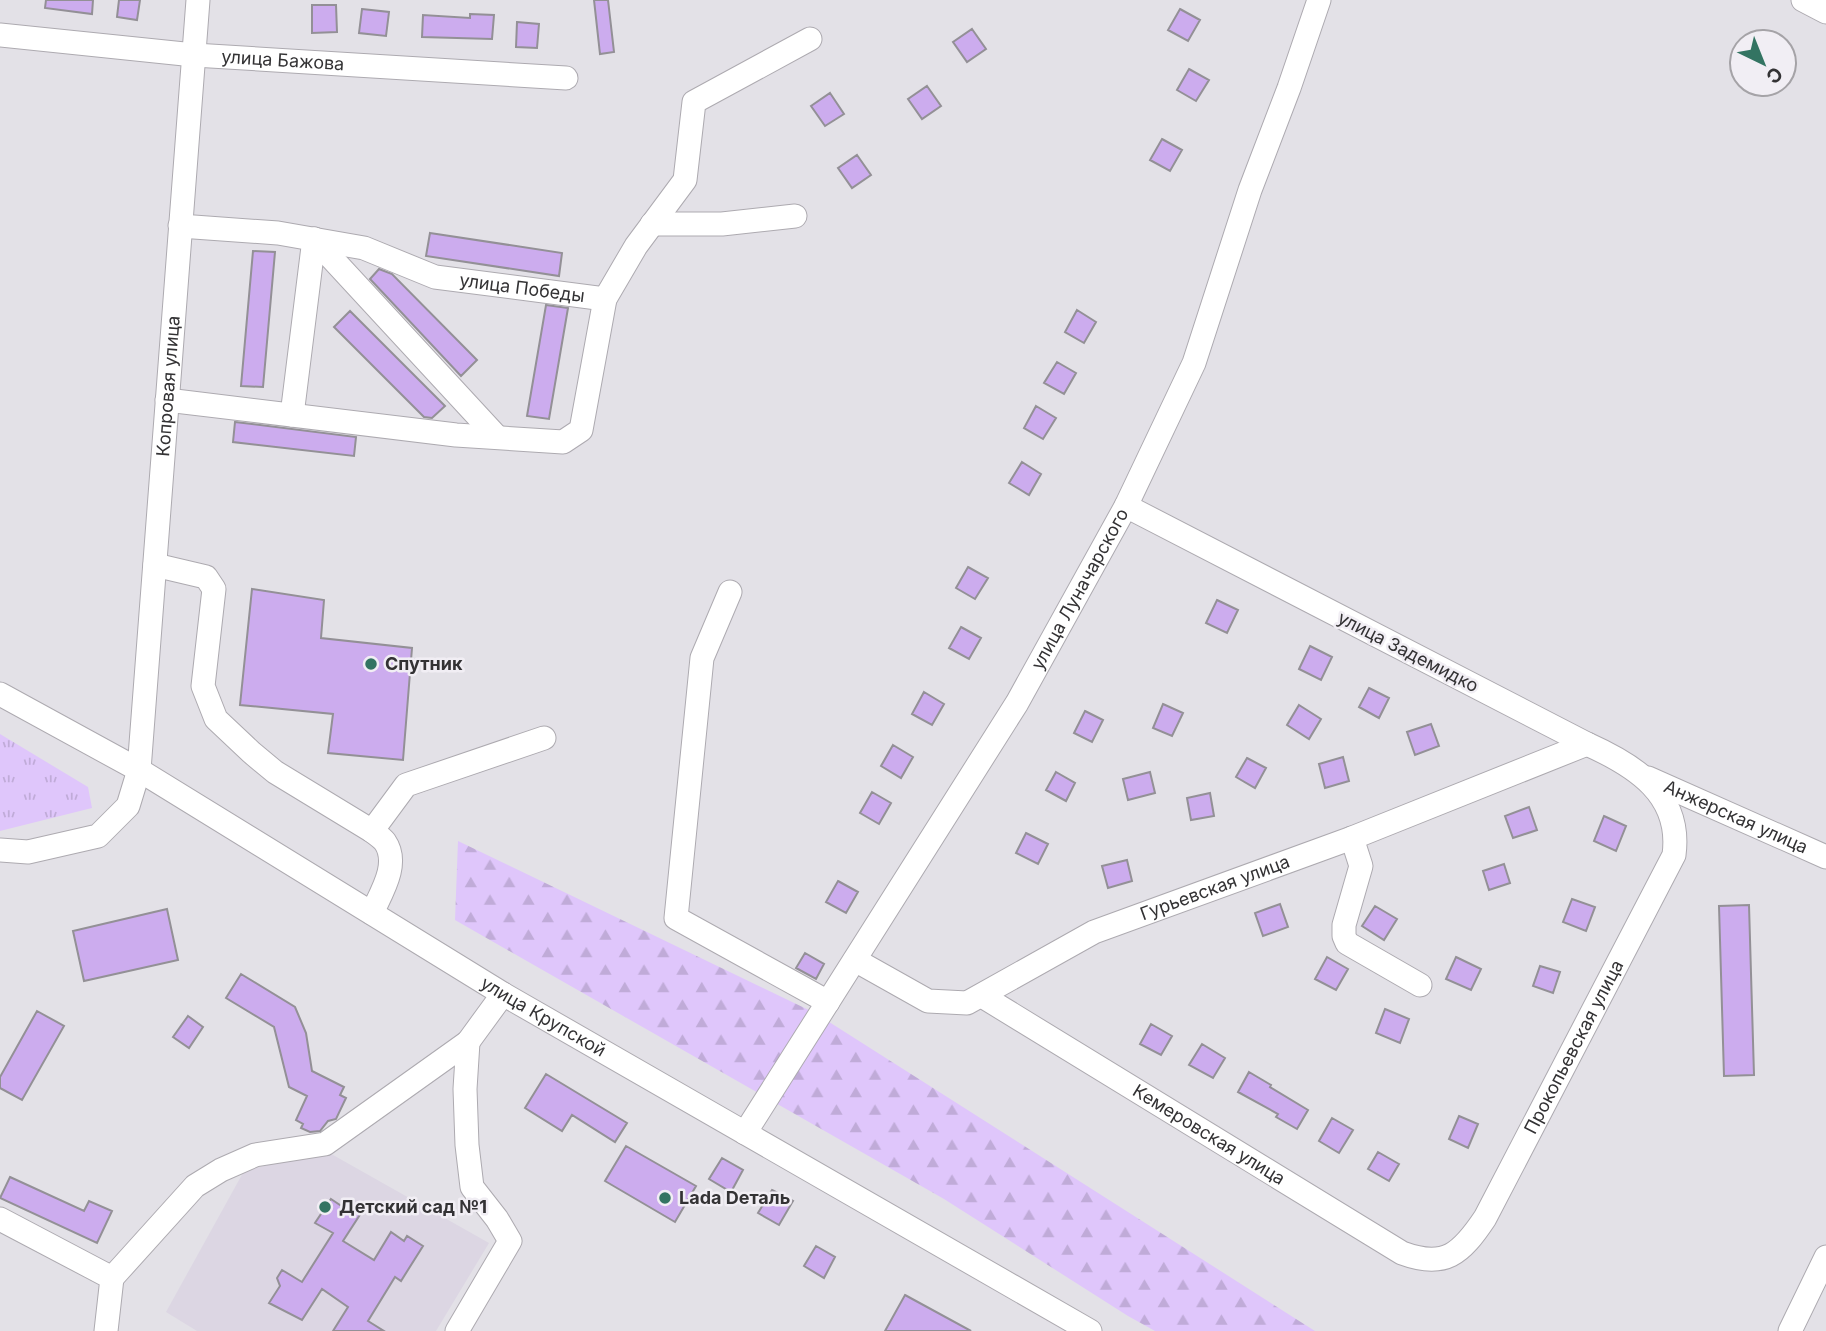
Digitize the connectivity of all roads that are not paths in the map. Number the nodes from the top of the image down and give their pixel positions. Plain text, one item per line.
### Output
1 (198, 0) edge
2 (1319, 0) edge
3 (1803, 0) edge
4 (1826, 12) edge
5 (0, 35) edge
6 (810, 38) dead end
7 (194, 55) junction
8 (566, 78) dead end
9 (796, 216) dead end
10 (652, 224) junction
11 (180, 226) junction
12 (314, 239) junction
13 (605, 299) junction
14 (167, 400) junction
15 (292, 415) junction
16 (497, 438) junction
17 (1126, 506) junction
18 (155, 565) junction
19 (730, 592) dead end
20 (0, 694) edge
21 (544, 737) dead end
22 (1587, 744) junction
23 (139, 771) junction
24 (1645, 776) junction
25 (1671, 818) joint
26 (372, 831) junction
27 (1352, 838) junction
28 (0, 850) edge
29 (1826, 857) edge
30 (372, 913) junction
31 (855, 960) junction
32 (1420, 985) dead end
33 (503, 994) junction
34 (982, 996) junction
35 (828, 1002) junction
36 (468, 1042) junction
37 (745, 1133) junction
38 (0, 1219) edge
39 (1826, 1256) edge
40 (1440, 1259) joint
41 (112, 1278) junction
42 (1064, 1324) edge
43 (106, 1331) edge
44 (457, 1331) edge
45 (1090, 1331) edge
46 (1790, 1331) edge

1 - 7 street, Копровая улица
2 - 17 street, улица Луначарского
3 - 4 street
5 - 7 street, улица Бажова
6 - 10 street
7 - 8 street, улица Бажова
7 - 11 street, Копровая улица
9 - 10 street
10 - 13 street
11 - 12 street, улица Победы
11 - 14 street, Копровая улица
12 - 13 street, улица Победы
12 - 15 street
12 - 16 street
13 - 16 street, улица Победы
14 - 15 street
14 - 18 street, Копровая улица
15 - 16 street
17 - 22 street, улица Задемидко
17 - 31 street, улица Луначарского
18 - 23 street, Копровая улица
18 - 26 street
19 - 35 street
20 - 23 street, улица Крупской
21 - 26 street
22 - 24 street, улица Задемидко
22 - 27 street, Гурьевская улица
23 - 28 street, Копровая улица
23 - 30 street, улица Крупской
24 - 25 street, улица Задемидко
24 - 29 street, Анжерская улица
25 - 40 street, Прокопьевская улица
26 - 30 street
27 - 32 street
27 - 34 street, Гурьевская улица
30 - 33 street, улица Крупской
31 - 34 street, Гурьевская улица
31 - 35 street, улица Луначарского
33 - 36 street
33 - 37 street, улица Крупской
34 - 40 street, Кемеровская улица
35 - 37 street, улица Луначарского
36 - 41 street
36 - 44 street
37 - 42 street, улица Крупской
38 - 41 street
39 - 46 street
41 - 43 street
42 - 45 street, улица Крупской

